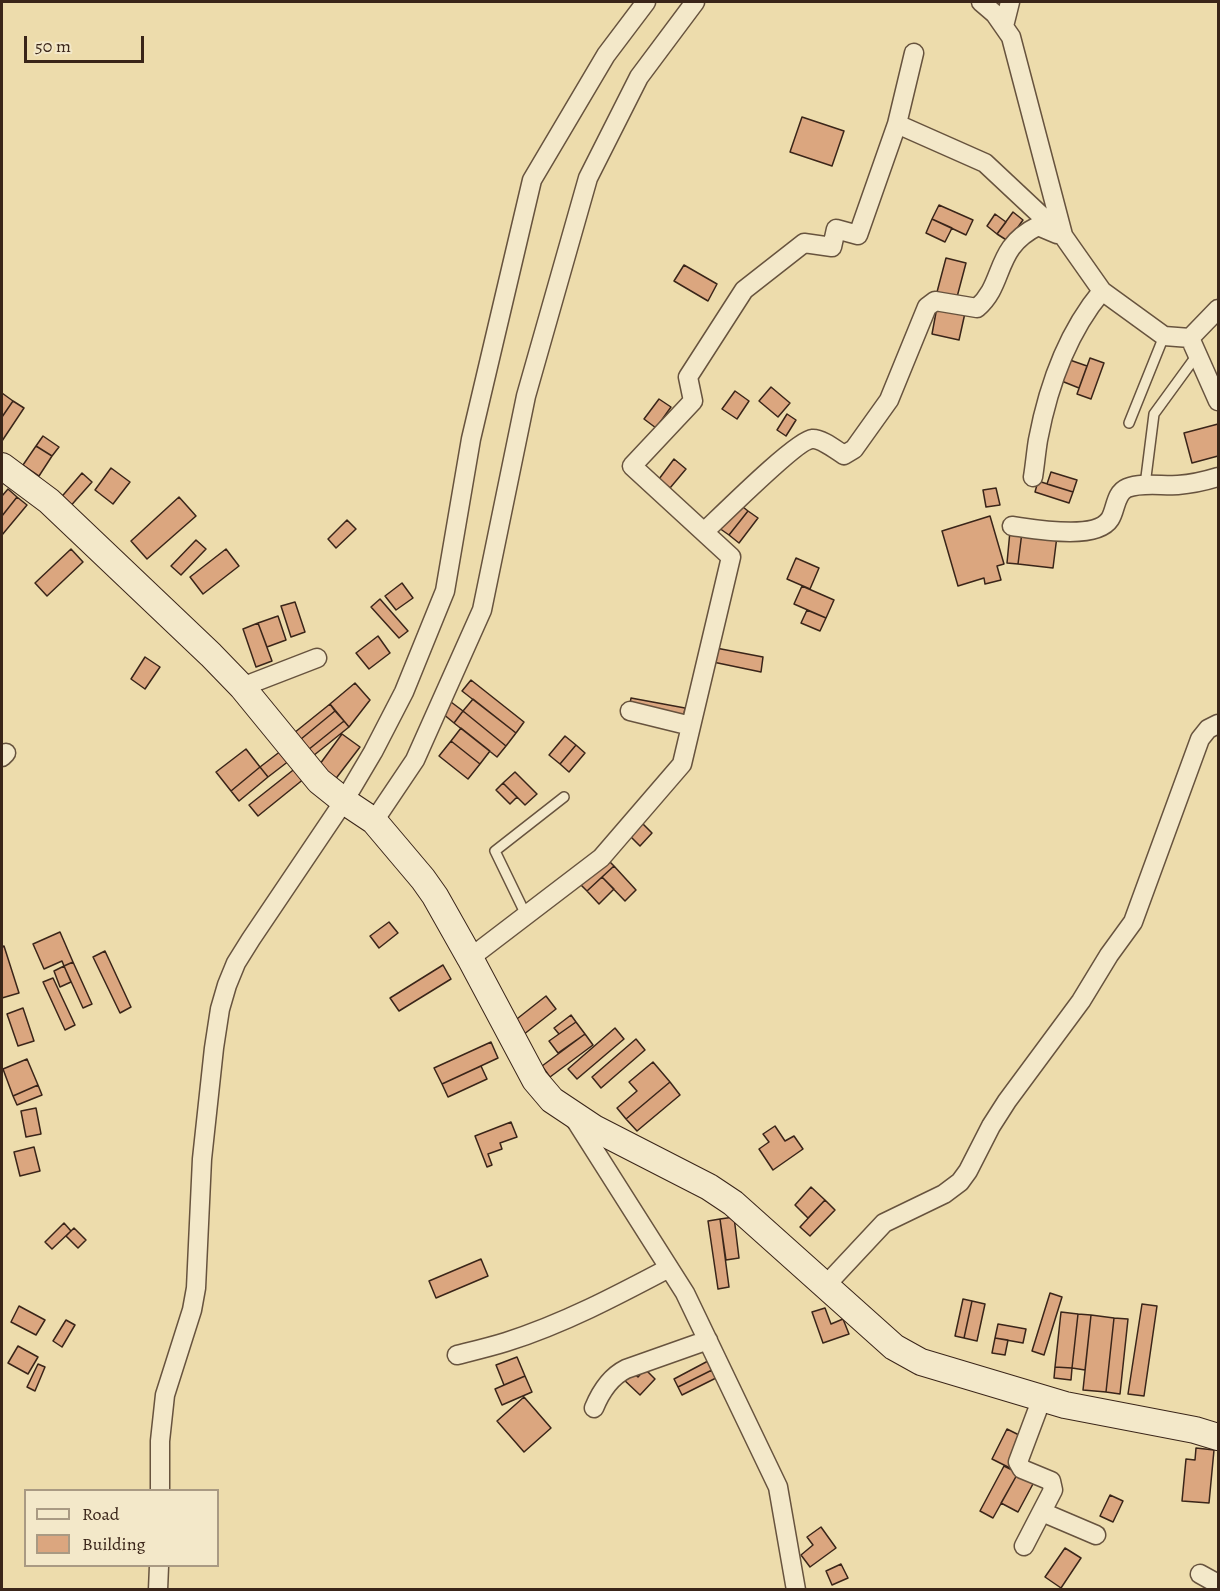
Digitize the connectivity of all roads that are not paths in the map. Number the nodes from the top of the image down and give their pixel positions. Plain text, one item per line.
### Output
1 (646, 2) edge
2 (695, 2) edge
3 (981, 2) edge
4 (1010, 2) edge
5 (1004, 26) junction
6 (914, 53) dead end
7 (897, 124) junction
8 (1064, 237) junction
9 (1102, 291) junction
10 (1218, 309) edge
11 (1164, 336) junction
12 (1190, 338) junction
13 (1197, 355) junction
14 (1218, 401) edge
15 (1129, 423) dead end
16 (2, 466) edge
17 (1033, 477) dead end
18 (1218, 477) edge
19 (1145, 485) junction
20 (1012, 526) dead end
21 (704, 532) junction
22 (316, 658) dead end
23 (242, 687) junction
24 (630, 711) dead end
25 (1218, 724) edge
26 (691, 726) junction
27 (564, 797) dead end
28 (359, 811) junction
29 (526, 915) junction
30 (470, 958) junction
31 (571, 1113) junction
32 (669, 1268) junction
33 (826, 1285) junction
34 (708, 1340) junction
35 (456, 1355) dead end
36 (1042, 1398) junction
37 (594, 1408) dead end
38 (1218, 1437) edge
39 (160, 1489) edge
40 (1042, 1512) junction
41 (1096, 1535) dead end
42 (1024, 1546) dead end
43 (159, 1567) edge
44 (1200, 1574) dead end
45 (1218, 1584) edge
46 (158, 1590) edge
47 (796, 1590) edge

1 - 28 street
2 - 28 street
3 - 5 street
4 - 5 street
5 - 8 street
6 - 7 street
7 - 8 street
7 - 21 street
8 - 9 street
8 - 21 street
9 - 11 street
9 - 17 street
10 - 12 street
11 - 12 street
11 - 15 lane
12 - 13 street
13 - 14 street
13 - 19 lane
16 - 23 street
18 - 19 street
19 - 20 street
21 - 26 street
22 - 23 street
23 - 28 street
24 - 26 street
25 - 33 street
26 - 29 street
27 - 29 lane
28 - 30 street
28 - 39 street
29 - 30 street
30 - 31 street
31 - 32 street
31 - 33 street
32 - 34 street
32 - 35 street
33 - 36 street
34 - 37 street
34 - 47 street
36 - 38 street
36 - 40 street
40 - 41 street
40 - 42 street
43 - 46 street
44 - 45 street

